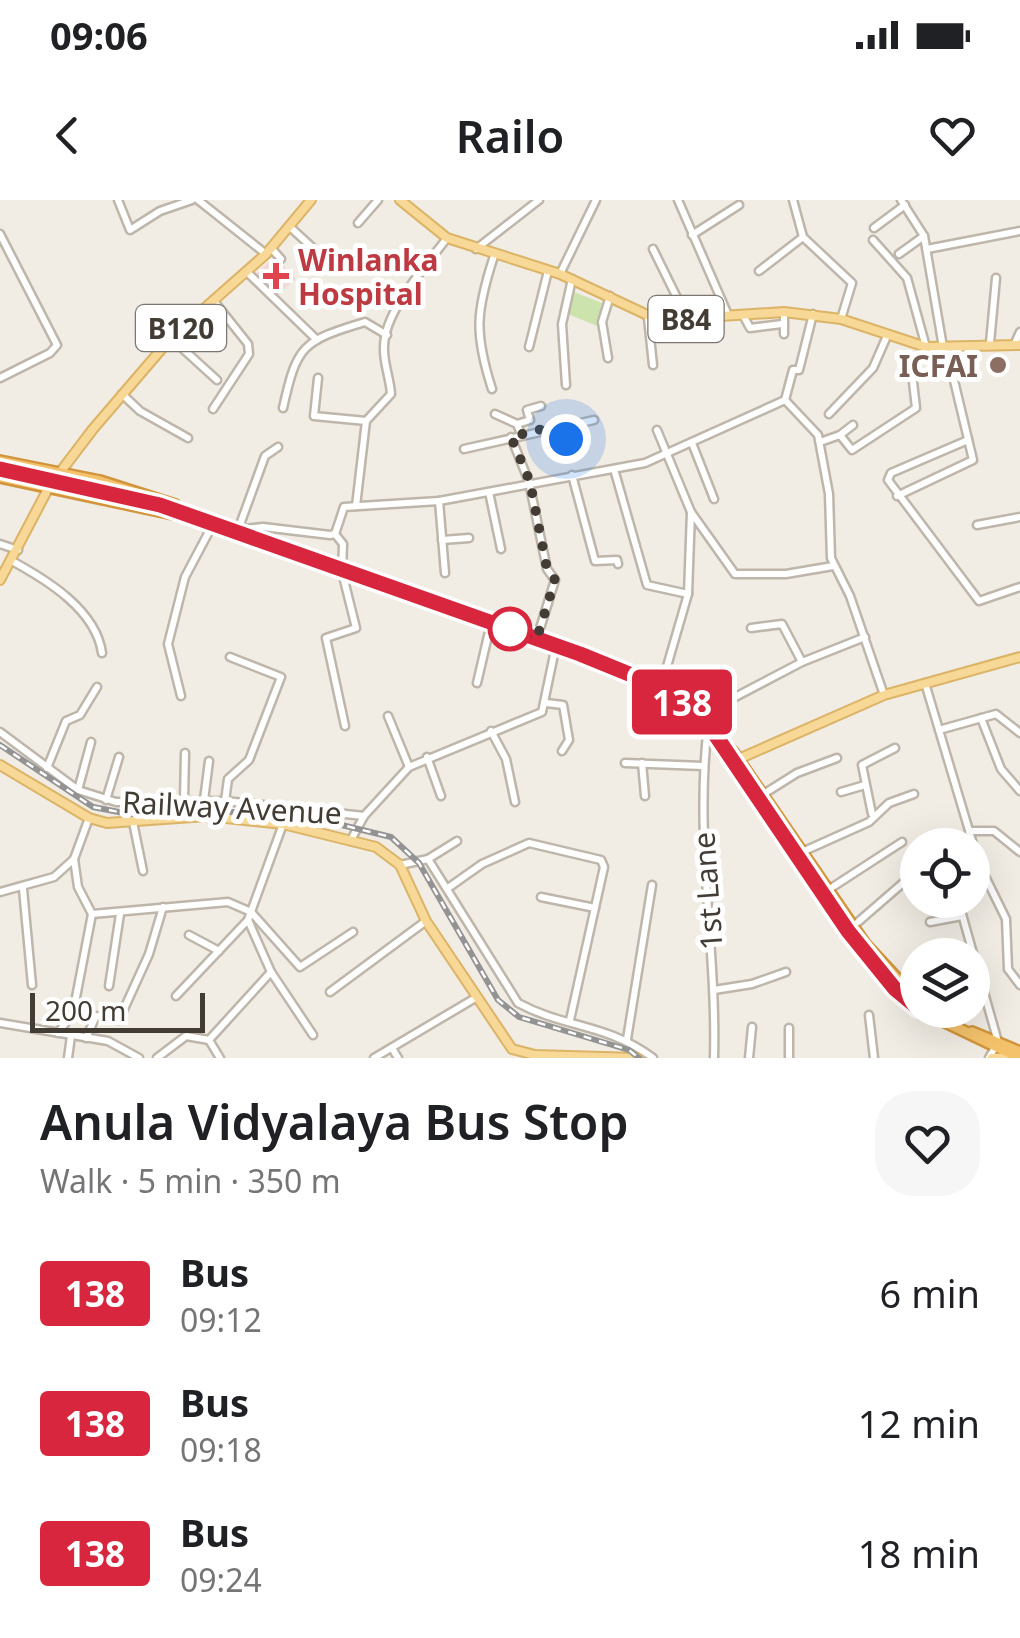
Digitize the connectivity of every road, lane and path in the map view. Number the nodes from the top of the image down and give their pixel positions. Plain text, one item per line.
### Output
1 (118, 200) edge
2 (195, 200) edge
3 (311, 200) edge
4 (378, 200) edge
5 (400, 200) edge
6 (539, 200) edge
7 (596, 200) edge
8 (678, 200) edge
9 (792, 200) edge
10 (903, 202) edge
11 (739, 205) dead end
12 (358, 223) dead end
13 (289, 226) junction
14 (874, 228) dead end
15 (1020, 231) edge
16 (0, 234) edge
17 (692, 235) junction
18 (924, 236) junction
19 (803, 237) junction
20 (448, 238) junction
21 (874, 240) dead end
22 (653, 249) dead end
23 (927, 249) junction
24 (475, 250) junction
25 (268, 251) junction
26 (899, 254) dead end
27 (494, 256) junction
28 (281, 260) dead end
29 (328, 262) dead end
30 (246, 271) junction
31 (548, 271) junction
32 (758, 271) dead end
33 (560, 274) junction
34 (996, 278) dead end
35 (572, 279) junction
36 (610, 296) junction
37 (214, 300) junction
38 (784, 312) junction
39 (814, 314) junction
40 (728, 315) junction
41 (742, 315) junction
42 (648, 318) junction
43 (688, 319) junction
44 (841, 319) junction
45 (1020, 332) edge
46 (387, 335) junction
47 (887, 336) junction
48 (170, 338) junction
49 (318, 340) junction
50 (990, 344) junction
51 (1018, 344) edge
52 (529, 346) dead end
53 (944, 347) junction
54 (926, 348) junction
55 (608, 358) dead end
56 (654, 365) dead end
57 (0, 378) edge
58 (318, 378) dead end
59 (218, 380) dead end
60 (913, 382) dead end
61 (566, 385) dead end
62 (492, 389) dead end
63 (122, 394) junction
64 (785, 400) junction
65 (542, 406) dead end
66 (283, 408) dead end
67 (213, 409) dead end
68 (495, 414) dead end
69 (829, 414) dead end
70 (594, 420) dead end
71 (366, 422) junction
72 (517, 424) junction
73 (853, 425) dead end
74 (554, 426) junction
75 (658, 430) dead end
76 (521, 434) junction
77 (840, 435) junction
78 (511, 437) junction
79 (188, 438) dead end
80 (968, 440) junction
81 (820, 442) junction
82 (692, 443) junction
83 (278, 447) dead end
84 (570, 448) dead end
85 (464, 449) dead end
86 (666, 456) junction
87 (0, 461) edge
88 (25, 466) junction
89 (0, 469) edge
90 (614, 469) junction
91 (61, 470) junction
92 (572, 476) junction
93 (0, 477) edge
94 (100, 481) junction
95 (22, 482) junction
96 (530, 482) junction
97 (49, 487) junction
98 (489, 492) junction
99 (96, 496) junction
100 (897, 496) junction
101 (714, 499) dead end
102 (438, 501) junction
103 (356, 506) junction
104 (691, 512) junction
105 (180, 514) junction
106 (1020, 517) edge
107 (977, 525) dead end
108 (212, 526) junction
109 (233, 530) junction
110 (335, 534) junction
111 (469, 538) dead end
112 (442, 540) junction
113 (0, 544) edge
114 (501, 549) dead end
115 (18, 550) junction
116 (12, 561) junction
117 (618, 564) dead end
118 (833, 566) junction
119 (342, 572) junction
120 (445, 574) dead end
121 (0, 580) edge
122 (1020, 587) edge
123 (688, 594) junction
124 (491, 623) junction
125 (751, 628) dead end
126 (864, 636) junction
127 (537, 638) junction
128 (556, 645) junction
129 (102, 652) dead end
130 (230, 657) dead end
131 (1020, 657) edge
132 (1009, 660) junction
133 (802, 662) junction
134 (1020, 670) edge
135 (477, 683) dead end
136 (925, 683) junction
137 (97, 687) dead end
138 (661, 687) junction
139 (884, 695) junction
140 (181, 696) dead end
141 (546, 704) junction
142 (388, 716) dead end
143 (699, 716) junction
144 (980, 718) junction
145 (708, 724) junction
146 (345, 726) dead end
147 (939, 730) junction
148 (490, 731) junction
149 (0, 732) edge
150 (1020, 733) edge
151 (92, 742) dead end
152 (895, 748) dead end
153 (562, 751) dead end
154 (185, 753) dead end
155 (119, 757) dead end
156 (426, 758) junction
157 (836, 758) dead end
158 (735, 760) junction
159 (209, 761) dead end
160 (625, 763) dead end
161 (642, 764) junction
162 (0, 765) edge
163 (703, 766) junction
164 (409, 767) junction
165 (47, 768) junction
166 (864, 785) junction
167 (78, 790) junction
168 (1020, 791) edge
169 (842, 792) dead end
170 (914, 794) dead end
171 (441, 796) dead end
172 (645, 796) dead end
173 (762, 796) junction
174 (106, 800) junction
175 (184, 800) junction
176 (204, 800) junction
177 (225, 801) junction
178 (515, 802) dead end
179 (872, 814) junction
180 (364, 816) junction
181 (89, 818) junction
182 (133, 822) junction
183 (284, 824) junction
184 (968, 828) edge
185 (990, 831) edge
186 (352, 838) junction
187 (458, 841) dead end
188 (900, 843) edge
189 (802, 852) junction
190 (1020, 852) edge
191 (74, 858) junction
192 (428, 859) junction
193 (400, 865) junction
194 (143, 871) dead end
195 (990, 881) edge
196 (652, 885) dead end
197 (900, 886) edge
198 (448, 888) junction
199 (23, 889) junction
200 (827, 890) junction
201 (0, 892) edge
202 (541, 898) dead end
203 (163, 907) junction
204 (595, 908) junction
205 (92, 914) junction
206 (120, 914) junction
207 (250, 916) junction
208 (846, 918) junction
209 (951, 918) edge
210 (962, 918) edge
211 (426, 921) junction
212 (858, 922) junction
213 (930, 922) dead end
214 (353, 932) dead end
215 (1006, 933) junction
216 (1020, 933) edge
217 (189, 934) dead end
218 (860, 936) junction
219 (219, 950) junction
220 (271, 972) junction
221 (786, 972) dead end
222 (900, 981) edge
223 (32, 985) dead end
224 (1020, 985) edge
225 (108, 986) dead end
226 (900, 989) edge
227 (714, 990) junction
228 (330, 992) dead end
229 (176, 996) dead end
230 (477, 997) junction
231 (869, 1015) dead end
232 (570, 1020) junction
233 (0, 1023) edge
234 (752, 1027) dead end
235 (788, 1028) dead end
236 (952, 1028) edge
237 (957, 1028) edge
238 (58, 1034) junction
239 (313, 1035) dead end
240 (71, 1036) junction
241 (86, 1038) junction
242 (627, 1039) junction
243 (209, 1040) junction
244 (392, 1048) junction
245 (993, 1052) edge
246 (516, 1055) edge
247 (1017, 1055) edge
248 (579, 1056) edge
249 (68, 1058) edge
250 (139, 1058) edge
251 (156, 1058) edge
252 (220, 1058) edge
253 (374, 1058) edge
254 (398, 1058) edge
255 (637, 1058) edge
256 (653, 1058) edge
257 (714, 1058) edge
258 (749, 1058) edge
259 (789, 1058) edge
260 (874, 1058) edge

1 - 2 street
2 - 25 street
3 - 13 main road, B120
4 - 12 street
5 - 20 main road, B84
6 - 24 street
7 - 33 street
8 - 17 street
9 - 19 street
10 - 14 street
10 - 18 street
11 - 17 street
13 - 25 main road, B120
13 - 29 street
15 - 23 street
16 - 57 street
17 - 40 street
18 - 23 street
18 - 26 street
19 - 32 street
19 - 44 street
20 - 24 main road, B84
20 - 46 street
21 - 54 street
22 - 43 street
23 - 53 street
24 - 27 main road, B84
25 - 28 street
25 - 30 main road, B120
27 - 31 main road, B84
27 - 62 street
30 - 37 main road, B120
30 - 49 street
31 - 33 main road, B84
31 - 52 street
33 - 35 main road, B84
34 - 50 street
35 - 36 main road, B84
35 - 61 street
36 - 42 main road, B84
36 - 55 street
37 - 48 main road, B120
37 - 67 street
38 - 39 main road, B84
38 - 41 main road, B84
38 - 41 street
39 - 44 main road, B84
39 - 64 street
40 - 41 main road, B84
40 - 43 main road, B84
42 - 43 main road, B84
42 - 56 street
44 - 47 main road, B84
45 - 51 street
46 - 49 street
46 - 71 street
47 - 54 main road, B84
47 - 69 street
48 - 59 street
48 - 63 main road, B120
49 - 66 street
50 - 51 main road, B84
50 - 53 main road, B84
53 - 54 main road, B84
53 - 80 street
58 - 71 street
60 - 77 street
63 - 79 street
63 - 91 main road, B120
64 - 81 street
64 - 82 street
65 - 72 street
68 - 72 street
70 - 74 street
71 - 103 street
72 - 76 street
73 - 77 street
74 - 76 street
74 - 84 street
75 - 86 street
76 - 78 street
77 - 81 street
78 - 85 street
78 - 96 street
80 - 100 street
80 - 100 street
81 - 118 street
82 - 86 street
82 - 101 street
83 - 109 street
86 - 90 street
86 - 104 street
87 - 88 highway
88 - 91 highway
88 - 95 highway
89 - 105 highway, bridge
90 - 92 street
90 - 123 street
91 - 94 highway
91 - 97 main road, B120
92 - 96 street
92 - 117 street
93 - 95 highway
94 - 99 highway
94 - 105 highway
95 - 97 highway
96 - 98 street
96 - 127 street
97 - 99 highway
97 - 115 main road, B120
98 - 102 street
98 - 114 street
99 - 105 highway
100 - 122 street
102 - 103 street
102 - 112 street
103 - 110 street
104 - 118 street
104 - 123 street
105 - 108 highway
106 - 107 street
108 - 109 highway
108 - 140 street
109 - 110 street
109 - 119 highway
110 - 119 street
111 - 112 street
112 - 120 street
113 - 115 street
115 - 116 main road, B120
116 - 121 main road, B120
116 - 129 street
118 - 126 street
119 - 124 highway
119 - 146 street
123 - 138 street
124 - 127 highway
124 - 135 street
125 - 133 street
126 - 133 street
126 - 139 street
127 - 128 highway
128 - 138 highway
128 - 141 street
130 - 177 street
131 - 132 main road
132 - 134 main road
132 - 136 main road
133 - 143 street
136 - 139 main road
136 - 147 street
137 - 165 street
138 - 143 highway
139 - 158 main road
141 - 148 street, Railway Avenue
141 - 153 street
142 - 164 street
143 - 145 highway
144 - 147 street
144 - 150 street
144 - 168 street
145 - 158 highway
145 - 163 street, 1st Lane
147 - 184 street
148 - 156 street, Railway Avenue
148 - 178 street
149 - 165 street, Railway Avenue
151 - 167 street
152 - 166 street
154 - 175 street
155 - 174 street
156 - 164 street, Railway Avenue
156 - 171 street
157 - 173 street
158 - 173 highway
158 - 226 highway
159 - 176 street
160 - 161 street
161 - 163 street
161 - 172 street
162 - 181 main road
163 - 227 street, 1st Lane
164 - 180 street, Railway Avenue
165 - 167 street, Railway Avenue
166 - 169 street
166 - 179 street
167 - 174 street, Railway Avenue
170 - 179 street
173 - 189 highway
174 - 175 street, Railway Avenue
175 - 176 street, Railway Avenue
176 - 177 street, Railway Avenue
177 - 180 street, Railway Avenue
179 - 189 street
180 - 186 street, Railway Avenue
181 - 182 main road
181 - 191 street
182 - 183 main road
182 - 194 street
183 - 186 main road
183 - 207 street
185 - 190 street
186 - 193 main road
187 - 192 street
188 - 200 street
189 - 200 highway
191 - 199 street
191 - 205 street
192 - 193 street
192 - 198 street
193 - 211 main road
195 - 215 street
196 - 242 street
197 - 212 street
198 - 204 street
198 - 232 street
199 - 201 street
199 - 223 street
200 - 208 highway
202 - 204 street
203 - 206 street
203 - 207 street
203 - 241 street
204 - 232 street
205 - 206 street
205 - 238 street
206 - 225 street
207 - 214 street
207 - 219 street
207 - 220 street
208 - 212 street
208 - 218 highway
209 - 213 street
210 - 245 street
211 - 228 street
211 - 230 main road
212 - 218 street
215 - 216 street
215 - 224 street
217 - 219 street
218 - 222 highway
219 - 229 street
220 - 239 street
220 - 243 street
221 - 227 street
227 - 257 street, 1st Lane
230 - 244 street
230 - 246 main road
231 - 260 street
232 - 242 street
233 - 238 street
234 - 258 street
235 - 259 street
236 - 245 highway
237 - 245 highway
238 - 240 street
240 - 241 street
240 - 249 street
241 - 250 street
242 - 256 street
243 - 251 street
243 - 252 street
244 - 253 street
244 - 254 street
245 - 247 highway
245 - 247 main road
246 - 248 main road
248 - 255 main road

